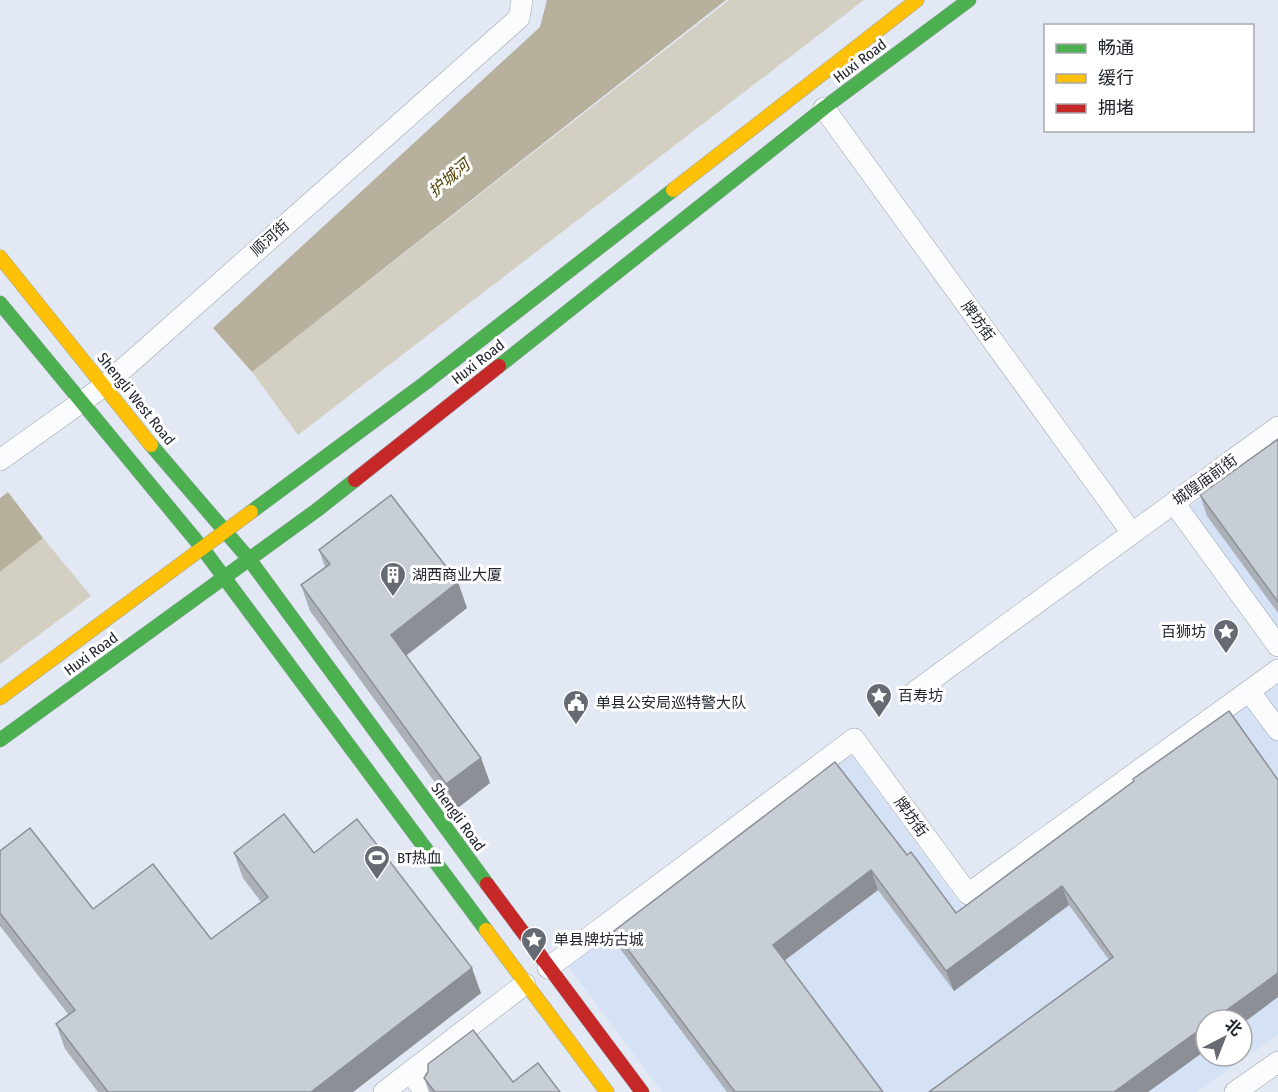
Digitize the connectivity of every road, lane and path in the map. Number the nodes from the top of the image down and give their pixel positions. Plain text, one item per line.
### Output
1 (522, 0) edge
2 (917, 0) edge
3 (969, 0) edge
4 (824, 108) junction
5 (0, 257) edge
6 (0, 303) edge
7 (104, 386) junction
8 (80, 402) junction
9 (1278, 427) edge
10 (0, 460) edge
11 (1174, 502) junction
12 (225, 532) junction
13 (1132, 533) junction
14 (203, 549) junction
15 (249, 559) junction
16 (224, 577) junction
17 (1278, 646) edge
18 (1278, 670) edge
19 (916, 691) dead end
20 (1249, 691) junction
21 (0, 698) edge
22 (1278, 730) edge
23 (0, 740) edge
24 (548, 968) junction
25 (525, 984) junction
26 (1278, 1062) edge
27 (410, 1072) junction
28 (384, 1092) edge
29 (425, 1092) edge
30 (606, 1092) edge
31 (642, 1092) edge
32 (1235, 1092) edge

1 - 7 street, 顺河街
2 - 12 main road, Huxi Road
3 - 4 main road, Huxi Road
4 - 13 street, 牌坊街
4 - 15 main road, Huxi Road
5 - 7 main road, Shengli West Road
6 - 8 main road
7 - 8 street, 顺河街
7 - 12 main road, Shengli West Road
8 - 10 street, 顺河街
8 - 14 main road
9 - 11 street, 城隍庙前街
11 - 13 street, 城隍庙前街
11 - 17 street
12 - 14 main road, Huxi Road
12 - 15 main road, Shengli West Road
13 - 19 street, 城隍庙前街
14 - 16 main road
14 - 21 main road, Huxi Road
15 - 16 main road, Huxi Road
15 - 24 main road, Shengli Road
16 - 23 main road, Huxi Road
16 - 25 main road
18 - 20 street, 牌坊街
20 - 22 street
20 - 24 street, 牌坊街
24 - 31 main road, Shengli Road
25 - 27 street
25 - 30 main road
26 - 32 street
27 - 28 street
27 - 29 street

